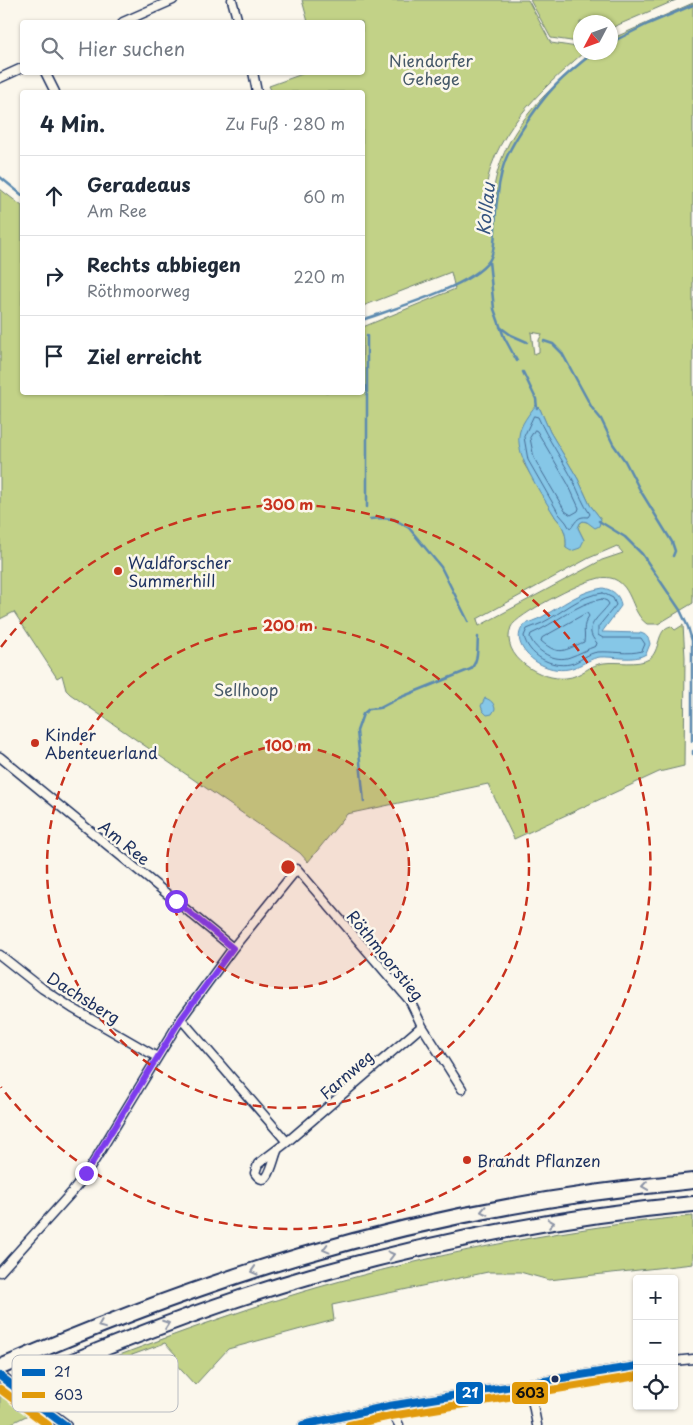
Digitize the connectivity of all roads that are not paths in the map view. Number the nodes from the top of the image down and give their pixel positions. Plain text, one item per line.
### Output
1 (173, 0) edge
2 (232, 0) edge
3 (128, 20) edge
4 (237, 20) edge
5 (20, 69) edge
6 (46, 75) edge
7 (254, 75) edge
8 (0, 78) edge
9 (53, 90) edge
10 (257, 90) edge
11 (0, 757) edge
12 (233, 948) junction
13 (0, 955) edge
14 (181, 1019) junction
15 (422, 1026) junction
16 (157, 1058) junction
17 (462, 1089) dead end
18 (287, 1142) junction
19 (278, 1149) dead end
20 (693, 1181) edge
21 (693, 1204) edge
22 (0, 1272) edge
23 (36, 1355) edge
24 (88, 1355) edge
25 (693, 1359) edge
26 (678, 1361) edge
27 (633, 1367) edge
28 (1, 1371) edge
29 (12, 1380) edge
30 (529, 1384) junction
31 (389, 1406) junction
32 (50, 1412) edge
33 (65, 1425) edge
34 (303, 1425) edge
35 (399, 1425) edge
36 (537, 1425) edge

1 - 3 street
2 - 4 street
5 - 8 street
6 - 9 street
7 - 10 street
11 - 12 street, Am Ree
12 - 14 street
12 - 15 street, Röthmoorstieg
13 - 16 street, Dachsberg
14 - 16 street
14 - 18 street
15 - 17 street, Röthmoorstieg
15 - 18 street, Farnweg
16 - 22 street
18 - 19 street, Farnweg
20 -> 23 highway
24 -> 21 highway
25 - 26 street
27 - 30 street
28 - 29 main road
30 - 31 street
30 - 36 street
31 - 34 street
31 - 35 street
32 - 33 main road

